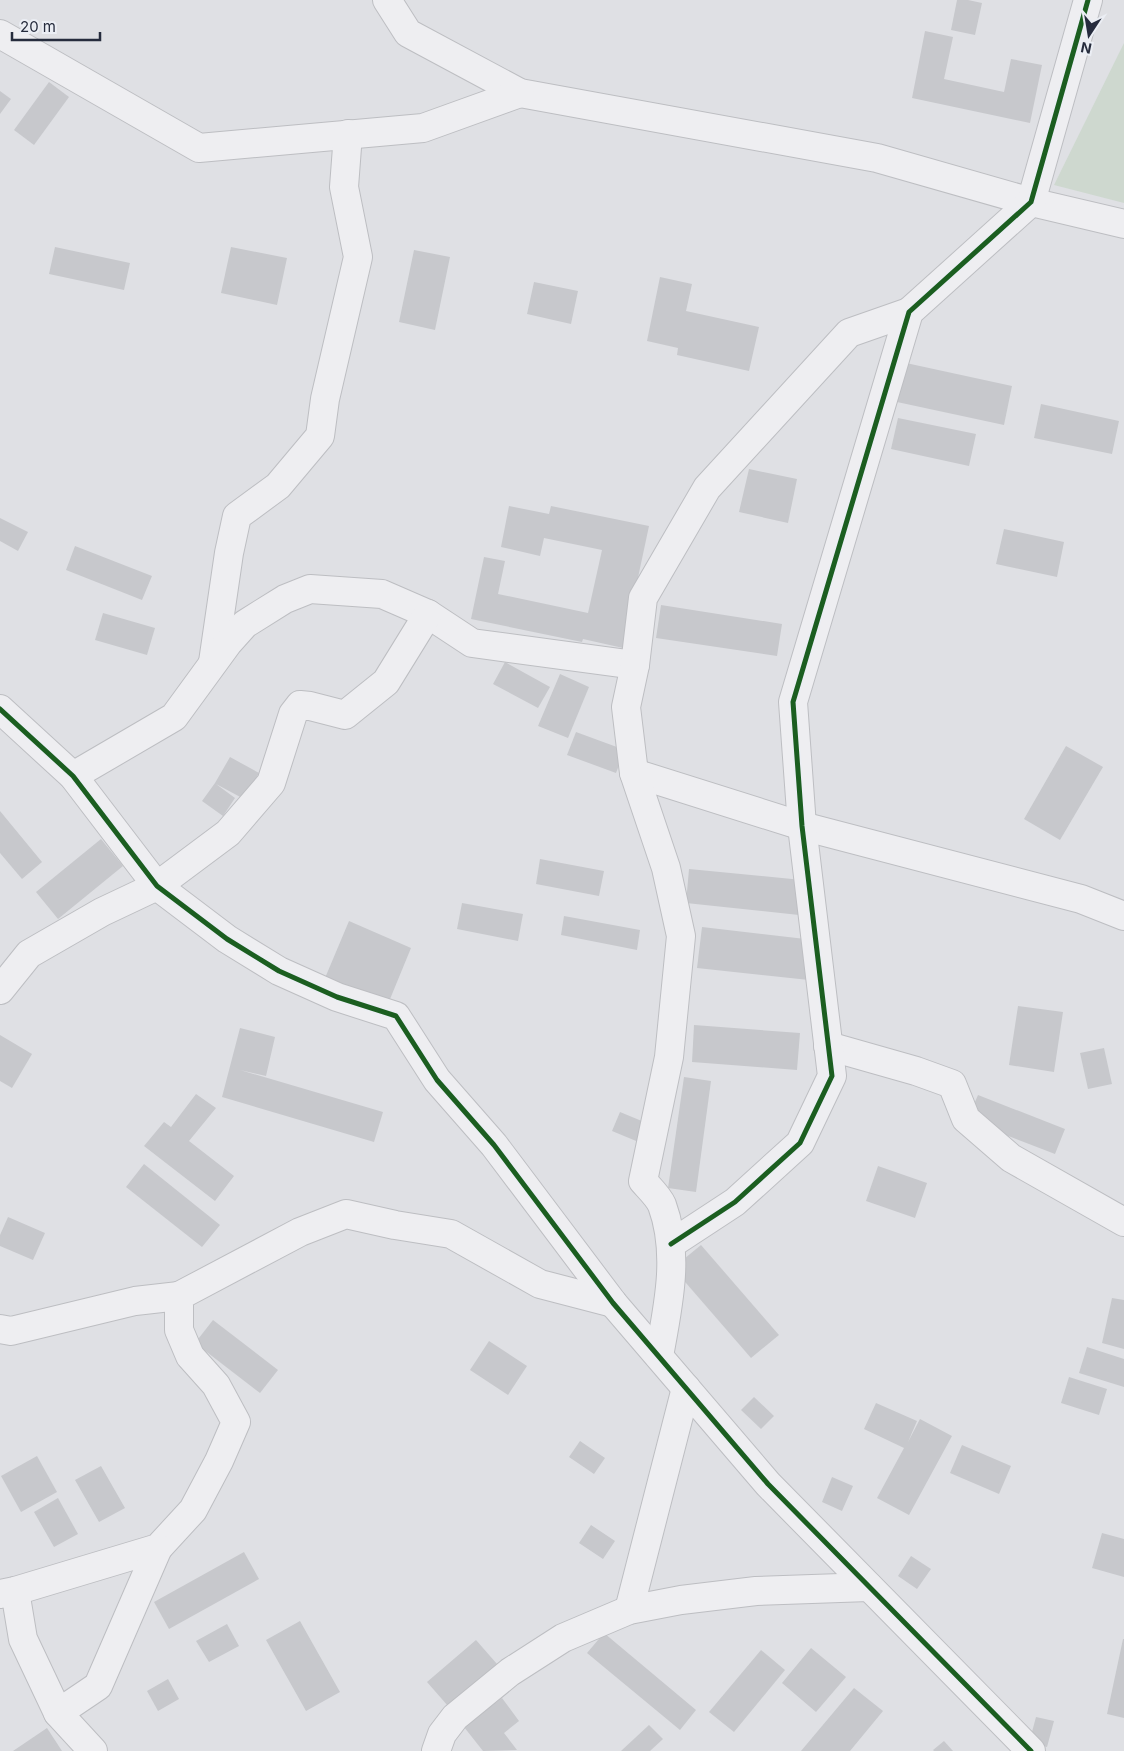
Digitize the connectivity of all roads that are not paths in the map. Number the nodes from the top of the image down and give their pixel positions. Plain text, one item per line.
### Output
1 (387, 0) edge
2 (1088, 0) edge
3 (0, 34) edge
4 (520, 93) junction
5 (348, 134) junction
6 (1031, 202) junction
7 (1124, 224) edge
8 (909, 312) junction
9 (428, 614) junction
10 (213, 663) junction
11 (635, 666) junction
12 (0, 708) edge
13 (634, 773) junction
14 (72, 776) junction
15 (802, 826) junction
16 (157, 886) junction
17 (1124, 916) edge
18 (0, 990) edge
19 (828, 1046) junction
20 (1124, 1222) edge
21 (671, 1244) junction
22 (179, 1296) junction
23 (613, 1303) junction
24 (0, 1329) edge
25 (659, 1356) junction
26 (686, 1388) junction
27 (158, 1548) junction
28 (869, 1586) junction
29 (7, 1593) edge
30 (629, 1610) junction
31 (58, 1713) junction
32 (93, 1751) edge
33 (436, 1751) edge
34 (1031, 1751) edge

1 - 4 street
2 - 6 street
3 - 5 street
4 - 5 street
4 - 6 street
5 - 10 street
6 - 7 street
6 - 8 street
8 - 11 street
8 - 15 street
9 - 10 street
9 - 11 street
9 - 16 street
10 - 14 street
11 - 13 street
12 - 14 street
13 - 15 street
13 - 21 street
14 - 16 street
15 - 17 street
15 - 19 street
16 - 18 street
16 - 23 street
19 - 20 street
19 - 21 street
21 - 25 street
22 - 23 street
22 - 24 street
22 - 27 street
23 - 25 street
25 - 26 street
26 - 28 street
26 - 30 street
27 - 29 street
27 - 31 street
28 - 30 street
28 - 34 street
29 - 31 street
30 - 33 street
31 - 32 street

